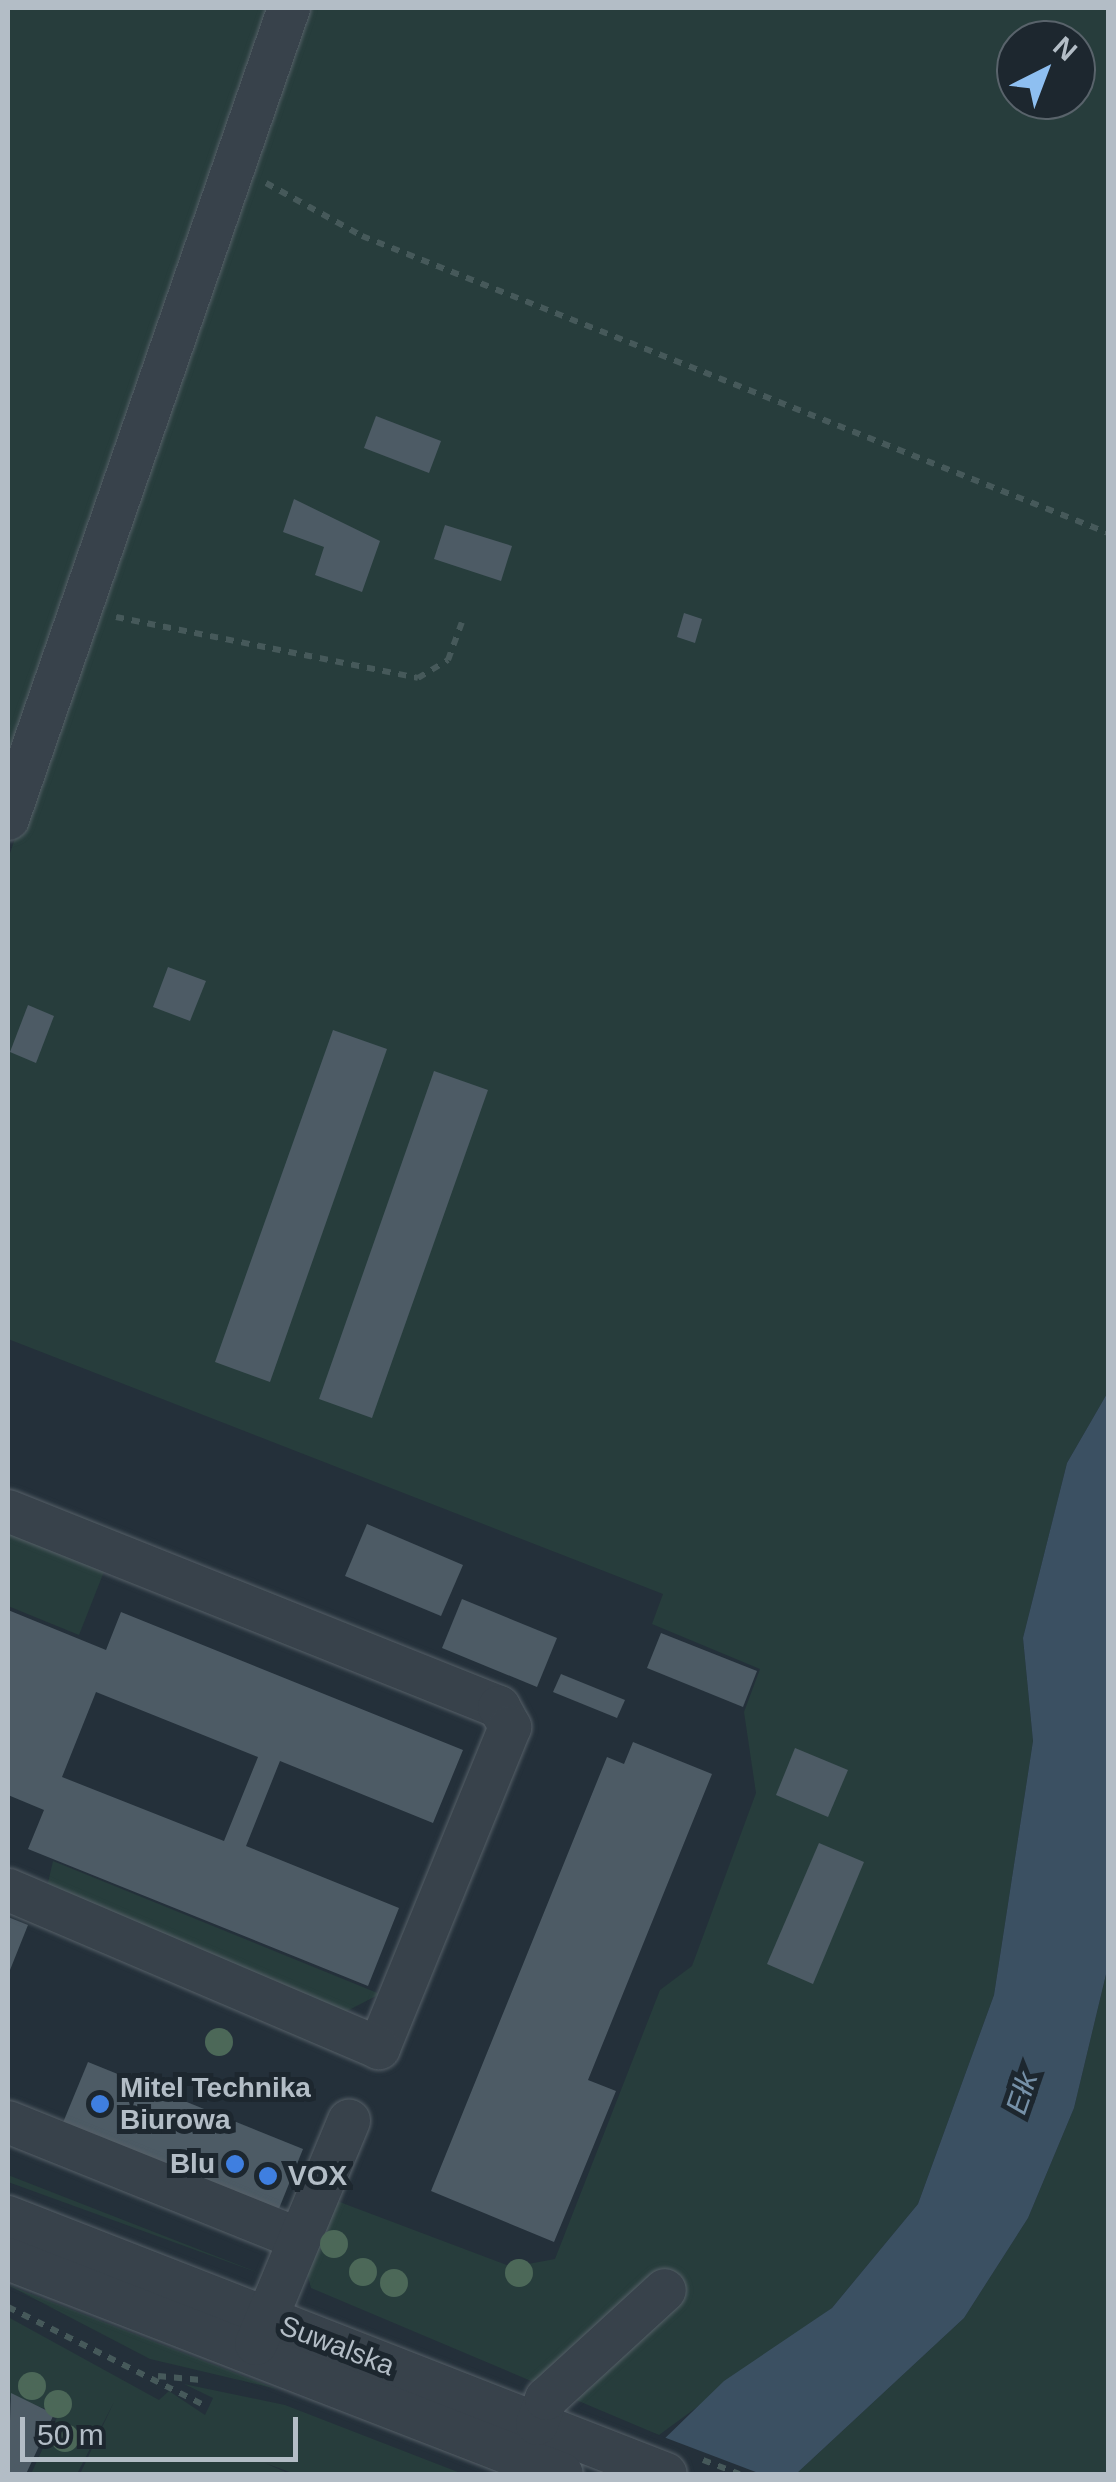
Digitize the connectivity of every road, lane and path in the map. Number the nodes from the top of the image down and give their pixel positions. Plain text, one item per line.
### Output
1 (289, 8) edge
2 (234, 165) junction
3 (1108, 533) edge
4 (80, 610) junction
5 (462, 622) dead end
6 (8, 819) edge
7 (8, 1511) edge
8 (8, 1890) edge
9 (348, 2121) dead end
10 (8, 2122) edge
11 (8, 2217) edge
12 (300, 2239) junction
13 (8, 2260) edge
14 (665, 2290) dead end
15 (8, 2307) edge
16 (260, 2336) junction
17 (202, 2404) dead end
18 (537, 2424) junction
19 (575, 2459) edge
20 (666, 2474) edge

1 - 2 street
2 - 3 path
2 - 4 street
4 - 5 path
4 - 6 street
7 - 8 street
9 - 12 street
10 - 12 street
11 - 16 street, Suwalska
12 - 16 street
13 - 16 street, Suwalska
14 - 18 street
15 - 17 path
16 - 18 street, Suwalska
16 - 19 street, Suwalska
18 - 19 street, Suwalska
19 - 20 street, Suwalska

